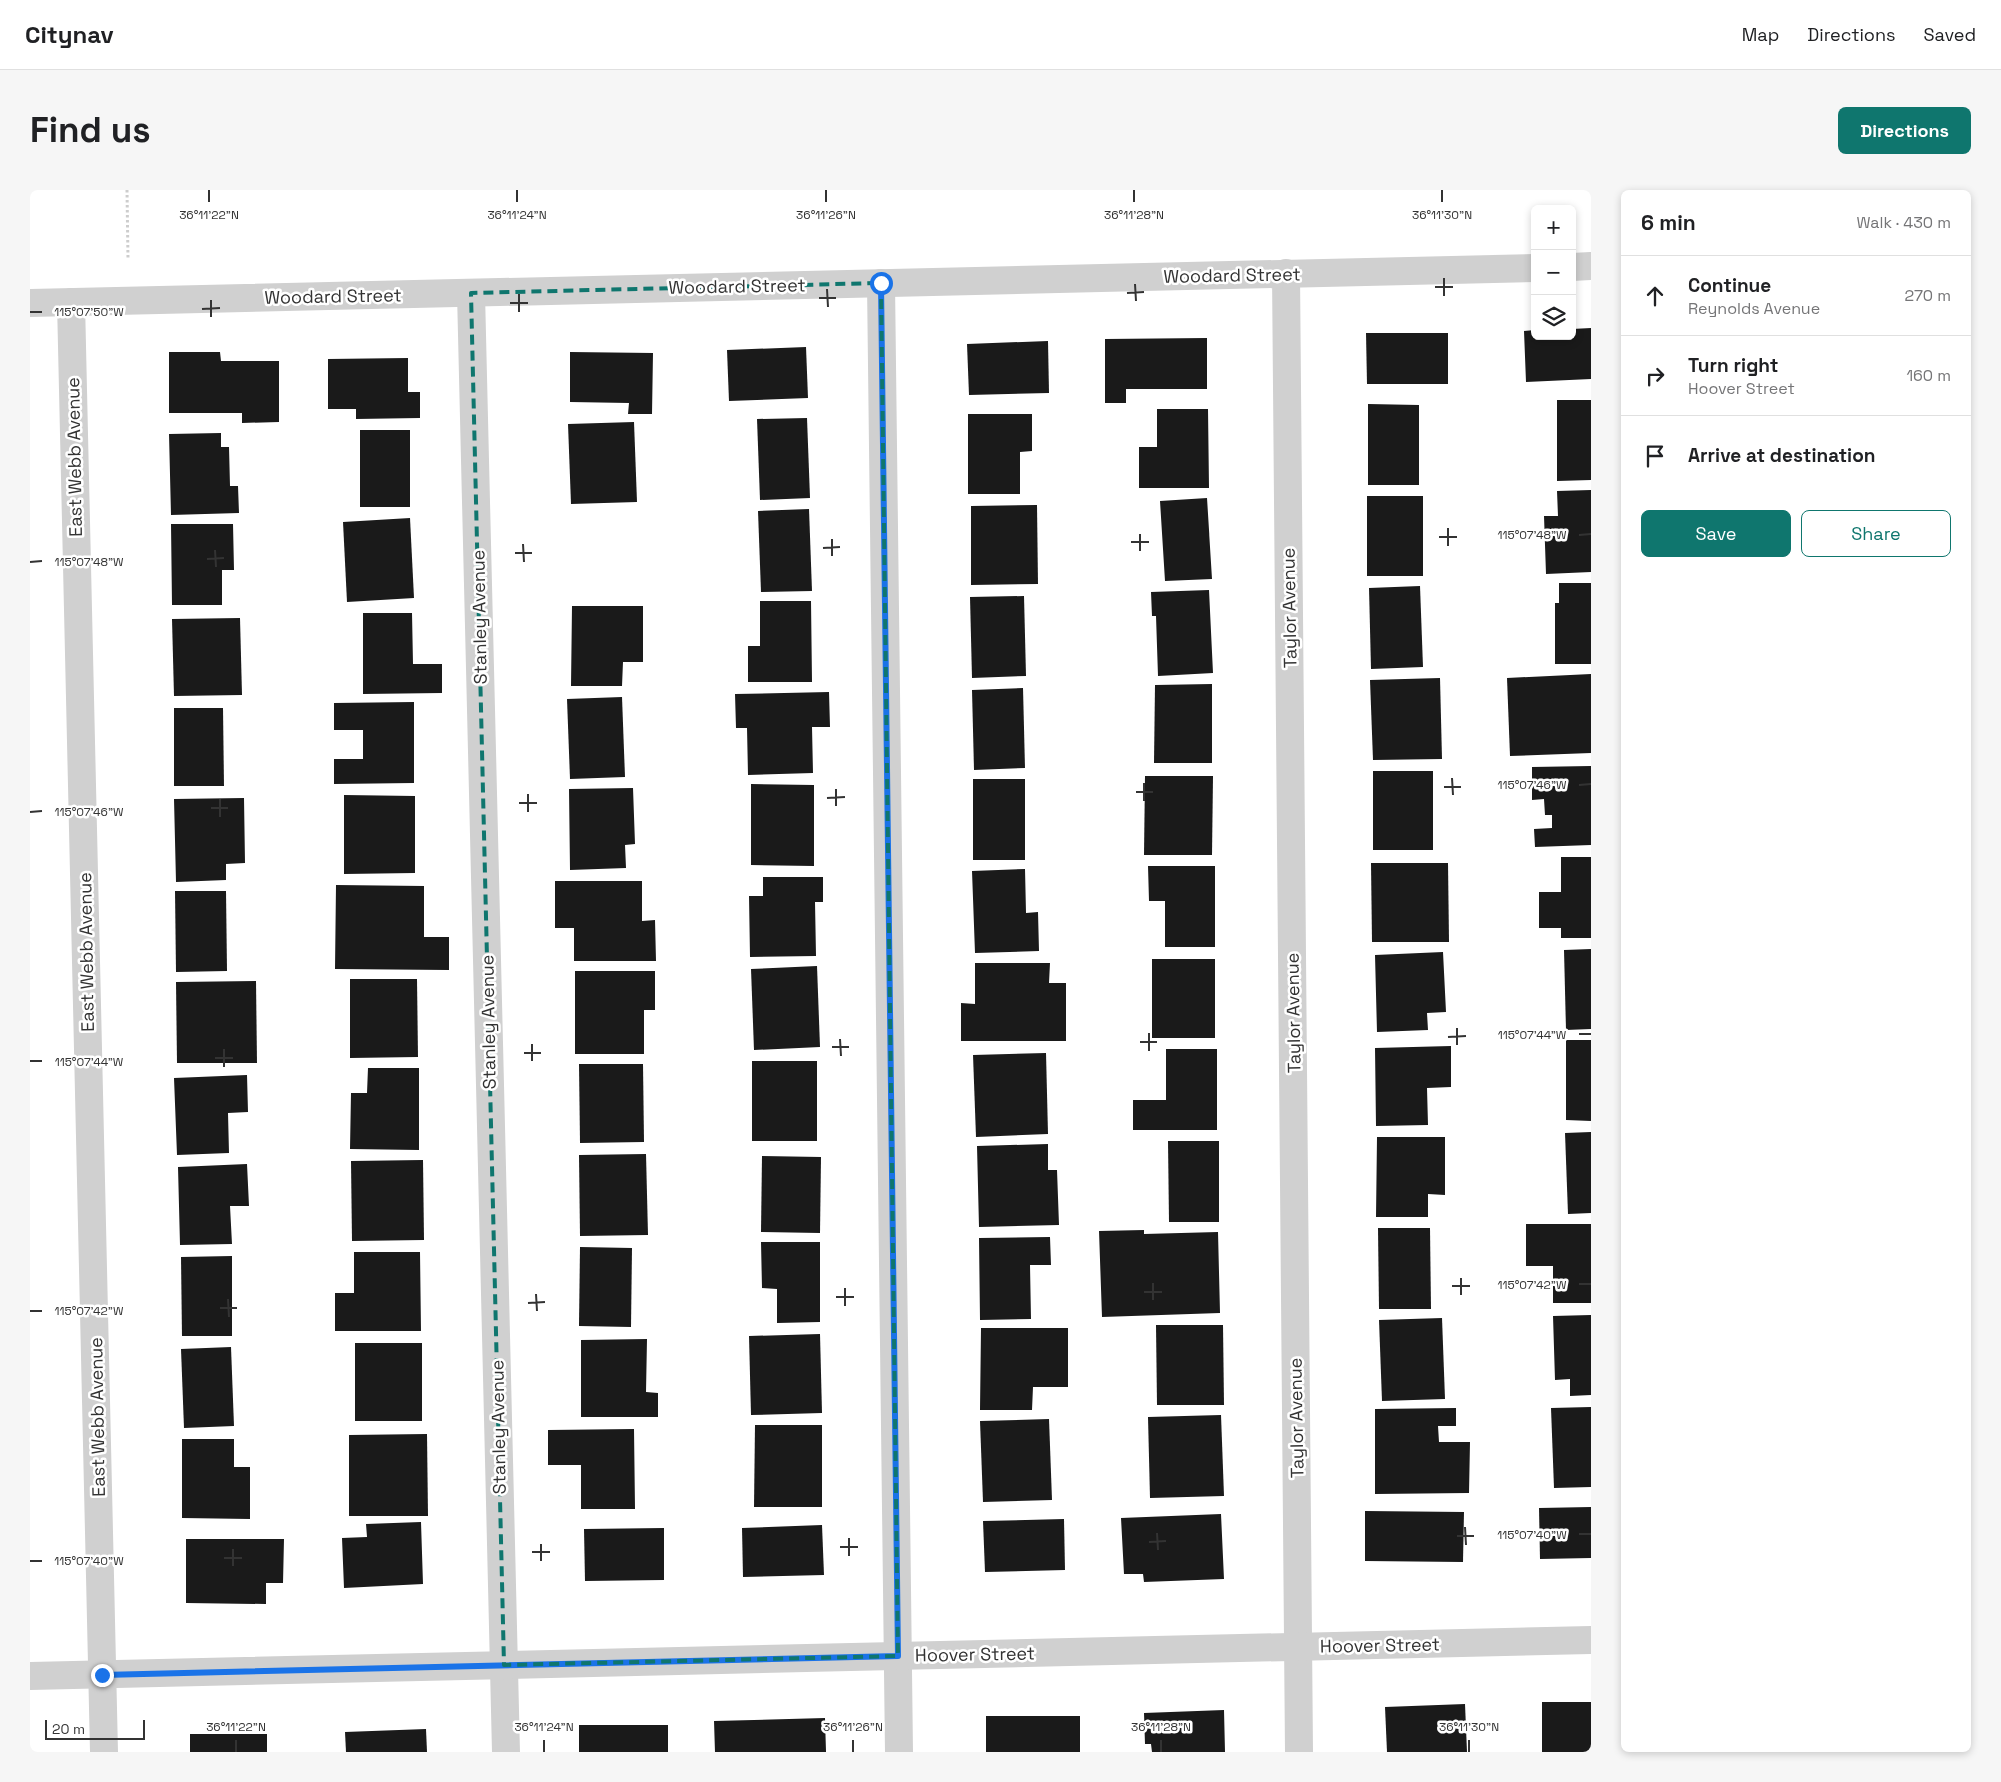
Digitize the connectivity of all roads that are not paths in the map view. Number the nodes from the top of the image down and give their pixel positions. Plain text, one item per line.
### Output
1 (1591, 266) edge
2 (1576, 267) edge
3 (1531, 268) edge
4 (1286, 273) junction
5 (881, 283) junction
6 (471, 293) junction
7 (71, 302) junction
8 (30, 303) edge
9 (1591, 1640) edge
10 (1298, 1646) junction
11 (898, 1656) junction
12 (504, 1665) junction
13 (102, 1675) junction
14 (30, 1676) edge
15 (104, 1752) edge
16 (506, 1752) edge
17 (899, 1752) edge
18 (1299, 1752) edge

1 - 2 street
3 - 4 street, Woodard Street
4 - 5 street, Woodard Street
4 - 10 street, Taylor Avenue
5 - 6 street, Woodard Street
5 - 11 street
6 - 7 street, Woodard Street
6 - 12 street, Stanley Avenue
7 - 8 street, Woodard Street
7 - 13 street, East Webb Avenue
9 - 10 street, Hoover Street
10 - 11 street, Hoover Street
10 - 18 street, Taylor Avenue
11 - 12 street, Hoover Street
11 - 17 street
12 - 13 street, Hoover Street
12 - 16 street, Stanley Avenue
13 - 14 street, Hoover Street
13 - 15 street, East Webb Avenue

